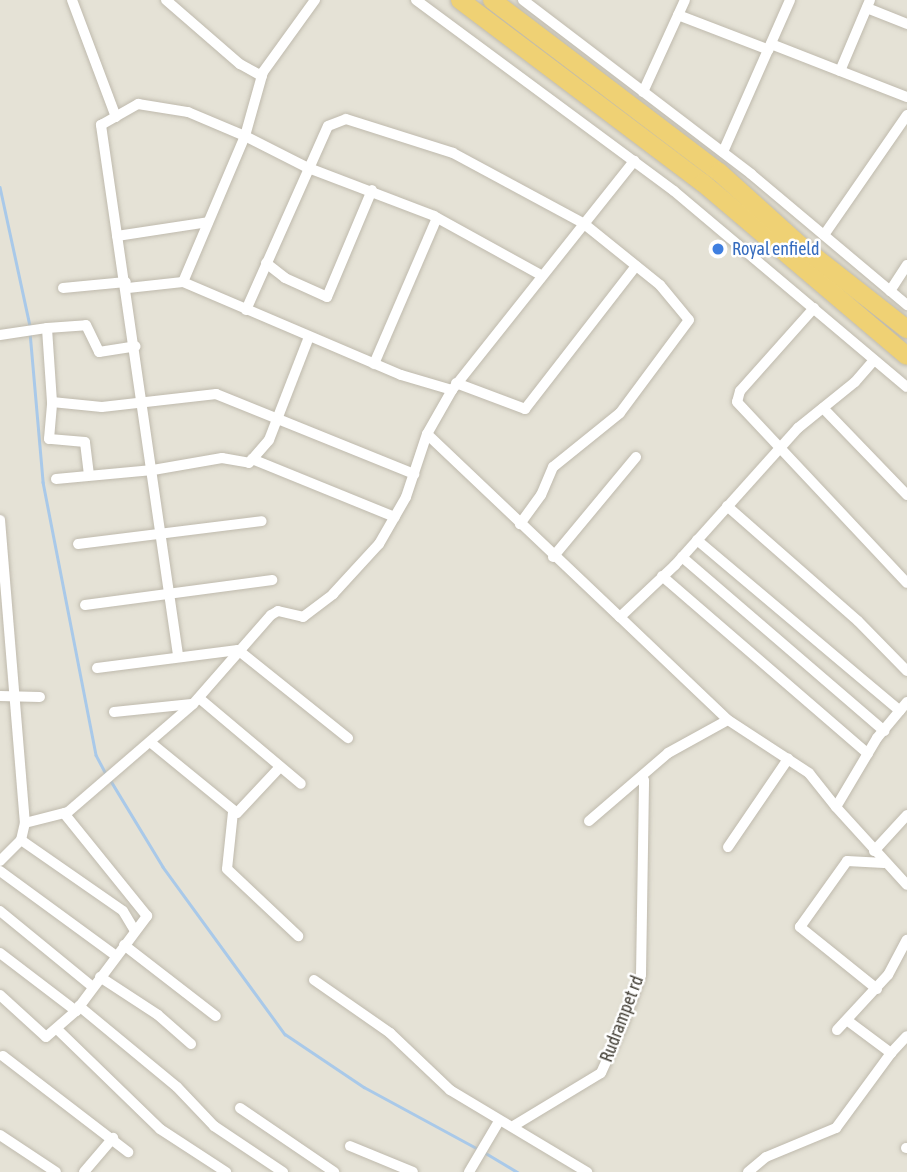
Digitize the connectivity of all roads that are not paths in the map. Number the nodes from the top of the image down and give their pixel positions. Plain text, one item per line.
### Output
1 (72, 0) edge
2 (166, 0) edge
3 (416, 0) edge
4 (460, 0) edge
5 (492, 0) edge
6 (523, 0) edge
7 (685, 0) edge
8 (790, 0) edge
9 (309, 2) edge
10 (869, 4) edge
11 (678, 15) junction
12 (907, 24) edge
13 (770, 47) junction
14 (840, 71) junction
15 (262, 76) junction
16 (643, 92) junction
17 (907, 97) edge
18 (907, 115) edge
19 (116, 117) junction
20 (245, 136) junction
21 (723, 152) junction
22 (634, 161) junction
23 (306, 167) junction
24 (372, 190) junction
25 (437, 218) junction
26 (208, 222) junction
27 (583, 223) junction
28 (824, 235) junction
29 (117, 236) junction
30 (266, 262) junction
31 (907, 265) edge
32 (636, 266) junction
33 (541, 275) junction
34 (183, 282) junction
35 (127, 285) junction
36 (63, 288) dead end
37 (890, 291) junction
38 (907, 305) edge
39 (814, 309) junction
40 (246, 310) junction
41 (45, 329) junction
42 (907, 329) edge
43 (0, 335) edge
44 (309, 338) junction
45 (136, 346) junction
46 (907, 356) edge
47 (874, 360) junction
48 (374, 364) junction
49 (454, 386) junction
50 (907, 387) edge
51 (52, 402) junction
52 (143, 402) junction
53 (823, 408) junction
54 (279, 417) junction
55 (427, 434) junction
56 (781, 447) junction
57 (636, 457) dead end
58 (252, 460) junction
59 (153, 470) junction
60 (414, 474) junction
61 (89, 475) junction
62 (56, 479) dead end
63 (907, 495) edge
64 (727, 506) junction
65 (395, 517) junction
66 (0, 520) edge
67 (262, 521) dead end
68 (520, 524) junction
69 (162, 533) junction
70 (697, 540) junction
71 (78, 544) dead end
72 (682, 556) junction
73 (553, 557) junction
74 (2, 569) edge
75 (662, 576) junction
76 (905, 577) edge
77 (272, 580) dead end
78 (170, 595) junction
79 (85, 605) dead end
80 (620, 617) junction
81 (238, 649) junction
82 (178, 655) junction
83 (97, 668) dead end
84 (907, 671) edge
85 (0, 696) edge
86 (16, 696) junction
87 (40, 697) dead end
88 (196, 701) junction
89 (903, 706) edge
90 (114, 712) dead end
91 (728, 720) junction
92 (884, 731) junction
93 (348, 738) dead end
94 (150, 742) junction
95 (868, 754) junction
96 (788, 759) junction
97 (281, 767) junction
98 (645, 780) dead end
99 (301, 784) dead end
100 (836, 807) junction
101 (64, 813) junction
102 (233, 813) junction
103 (907, 815) edge
104 (589, 821) dead end
105 (25, 823) junction
106 (21, 839) junction
107 (727, 848) dead end
108 (874, 851) junction
109 (0, 861) edge
110 (884, 863) junction
111 (0, 871) edge
112 (907, 884) edge
113 (0, 911) edge
114 (135, 931) junction
115 (298, 936) dead end
116 (907, 940) edge
117 (124, 945) junction
118 (0, 953) edge
119 (116, 956) junction
120 (903, 958) edge
121 (100, 977) junction
122 (314, 979) dead end
123 (93, 987) junction
124 (877, 989) junction
125 (0, 995) edge
126 (77, 1009) junction
127 (216, 1016) dead end
128 (848, 1021) junction
129 (58, 1030) junction
130 (837, 1030) dead end
131 (907, 1035) edge
132 (191, 1044) dead end
133 (891, 1053) junction
134 (3, 1056) dead end
135 (240, 1108) dead end
136 (499, 1121) junction
137 (515, 1125) dead end
138 (0, 1135) edge
139 (113, 1138) junction
140 (351, 1146) dead end
141 (128, 1152) dead end
142 (56, 1172) edge
143 (84, 1172) edge
144 (226, 1172) edge
145 (283, 1172) edge
146 (334, 1172) edge
147 (413, 1172) edge
148 (469, 1172) edge
149 (587, 1172) edge
150 (748, 1172) edge

1 - 19 street
2 - 15 street
3 - 22 street
4 - 46 highway
5 - 42 highway
6 - 16 street
7 - 11 street
8 - 13 street
9 - 15 street
10 - 12 street
10 - 14 street
11 - 13 street
11 - 16 street
13 - 14 street
13 - 21 street
14 - 17 street
15 - 20 street
16 - 21 street
18 - 28 street
19 - 20 street
19 - 29 street
20 - 23 street
20 - 26 street
21 - 28 street
22 - 27 street
22 - 39 street
23 - 24 street
23 - 27 street
23 - 30 street
24 - 25 street
24 - 30 street
25 - 33 street
25 - 48 street
26 - 29 street
26 - 34 street
27 - 32 street
27 - 33 street
28 - 37 street
29 - 35 street
30 - 40 street
31 - 37 street
32 - 49 street
32 - 68 street
33 - 49 street
34 - 35 street
34 - 40 street
35 - 36 street
35 - 45 street
37 - 38 street
39 - 47 street
39 - 56 street
40 - 44 street
41 - 43 street
41 - 45 street
41 - 51 street
44 - 48 street
44 - 54 street
45 - 52 street
47 - 50 street
47 - 53 street
48 - 49 street
49 - 55 street
51 - 52 street
51 - 61 street
52 - 54 street
52 - 59 street
53 - 56 street
53 - 63 street
54 - 58 street
54 - 60 street
55 - 60 street
55 - 68 street
56 - 64 street
56 - 76 street
57 - 73 street
58 - 59 street
58 - 65 street
59 - 61 street
59 - 69 street
60 - 65 street
61 - 62 street
64 - 70 street
64 - 84 street
65 - 81 street
66 - 74 street
67 - 69 street
68 - 73 street
69 - 71 street
69 - 78 street
70 - 72 street
70 - 89 street
72 - 75 street
72 - 92 street
73 - 80 street
74 - 86 street
75 - 80 street
75 - 95 street
77 - 78 street
78 - 79 street
78 - 82 street
80 - 91 street
81 - 82 street
81 - 88 street
81 - 93 street
82 - 83 street
85 - 86 street
86 - 87 street
86 - 105 street
88 - 90 street
88 - 94 street
88 - 97 street
89 - 92 street
91 - 96 street
91 - 104 street
92 - 95 street
94 - 101 street
94 - 102 street
95 - 100 street
96 - 100 street
96 - 107 street
97 - 99 street
97 - 102 street
98 - 137 street, Rudrampet rd
100 - 108 street
101 - 105 street
101 - 114 street
102 - 115 street
103 - 108 street
105 - 106 street
106 - 109 street
106 - 114 street
108 - 110 street
110 - 112 street
110 - 124 street
111 - 119 street
113 - 123 street
114 - 117 street
116 - 120 street
117 - 119 street
117 - 127 street
118 - 126 street
119 - 121 street
120 - 124 street
121 - 123 street
121 - 132 street
122 - 136 street
123 - 126 street
124 - 128 street
125 - 129 street
126 - 129 street
126 - 145 street
128 - 130 street
128 - 133 street
129 - 144 street
131 - 133 street
133 - 150 street
134 - 139 street
135 - 146 street
136 - 148 street
136 - 149 street
138 - 142 street
139 - 141 street
139 - 143 street
140 - 147 street

